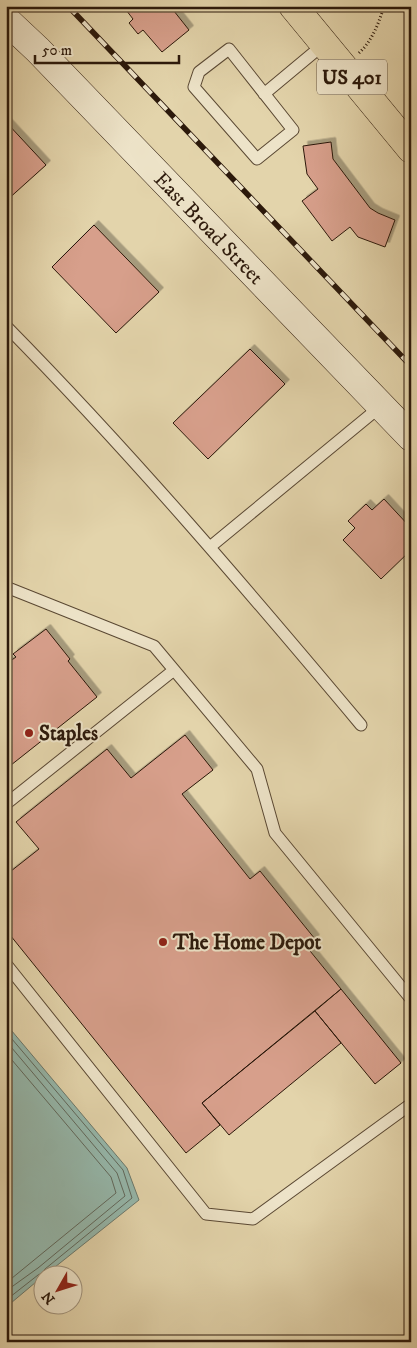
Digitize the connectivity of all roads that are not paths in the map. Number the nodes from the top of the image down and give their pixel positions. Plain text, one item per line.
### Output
1 (293, 6) edge
2 (6, 20) edge
3 (324, 44) junction
4 (264, 94) junction
5 (411, 149) edge
6 (6, 326) edge
7 (381, 406) junction
8 (411, 437) edge
9 (210, 547) junction
10 (6, 587) edge
11 (174, 670) junction
12 (361, 725) dead end
13 (6, 804) edge
14 (6, 964) edge
15 (411, 999) edge
16 (411, 1104) edge

1 - 3 main road, US 401
2 - 7 main road, East Broad Street
3 - 4 lane
3 - 5 main road, US 401
4 - 4 lane
6 - 9 lane
7 - 8 main road, East Broad Street
7 - 9 lane
9 - 12 lane
10 - 11 lane
11 - 13 lane
11 - 15 lane
14 - 16 lane

